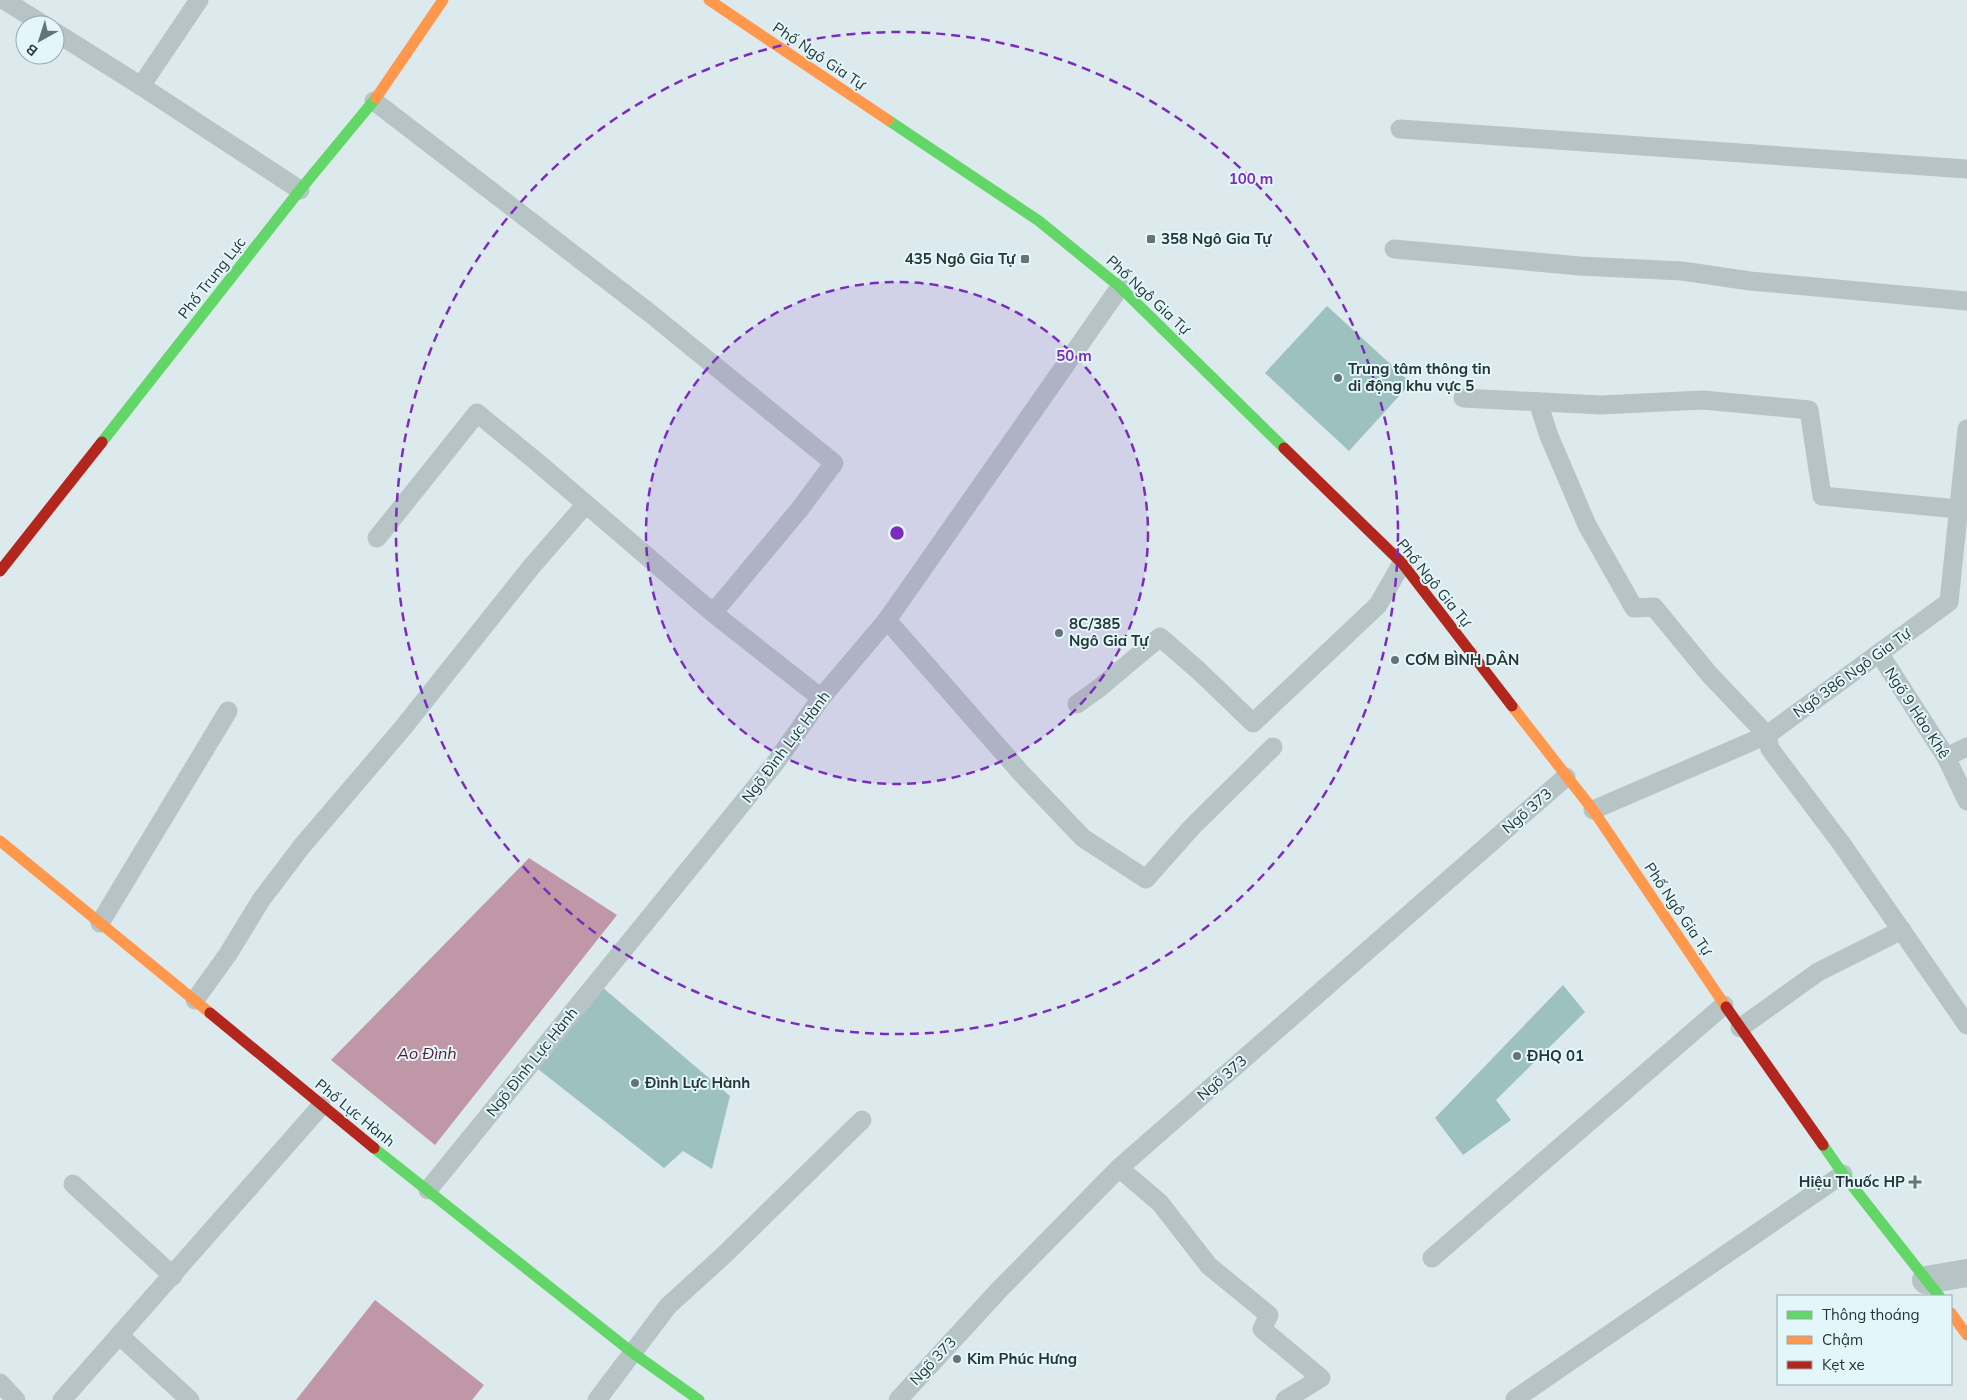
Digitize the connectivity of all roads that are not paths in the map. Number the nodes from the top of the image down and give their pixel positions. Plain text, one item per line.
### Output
1 (4, 0) edge
2 (199, 0) edge
3 (443, 0) edge
4 (709, 0) edge
5 (28, 15) edge
6 (65, 38) edge
7 (141, 86) junction
8 (374, 101) junction
9 (1400, 129) dead end
10 (1967, 169) edge
11 (300, 190) junction
12 (1394, 248) dead end
13 (1120, 286) junction
14 (1967, 301) edge
15 (1463, 398) dead end
16 (1538, 402) junction
17 (1967, 429) edge
18 (586, 504) junction
19 (1958, 509) junction
20 (377, 538) dead end
21 (1402, 563) junction
22 (0, 571) edge
23 (713, 613) junction
24 (887, 620) junction
25 (1879, 654) junction
26 (821, 698) junction
27 (1077, 704) dead end
28 (228, 711) dead end
29 (1767, 735) junction
30 (1273, 747) dead end
31 (1967, 747) edge
32 (1946, 757) junction
33 (1566, 777) junction
34 (1967, 801) edge
35 (1593, 810) junction
36 (0, 841) edge
37 (100, 923) junction
38 (1902, 930) junction
39 (195, 1000) junction
40 (1724, 1005) junction
41 (1967, 1025) edge
42 (1740, 1028) junction
43 (321, 1106) junction
44 (862, 1120) dead end
45 (1118, 1168) junction
46 (1843, 1174) junction
47 (73, 1184) dead end
48 (428, 1190) junction
49 (1432, 1258) dead end
50 (1967, 1273) edge
51 (173, 1276) junction
52 (1932, 1288) edge
53 (1952, 1314) edge
54 (120, 1335) junction
55 (1967, 1335) edge
56 (633, 1353) junction
57 (0, 1383) edge
58 (183, 1398) edge
59 (1514, 1399) edge
60 (16, 1400) edge
61 (62, 1400) edge
62 (597, 1400) edge
63 (699, 1400) edge
64 (898, 1400) edge
65 (1285, 1400) edge

1 - 5 lane
2 - 7 lane
3 - 8 main road, Phố Trung Lực
4 - 13 main road, Phố Ngô Gia Tự
6 - 7 lane
7 - 11 lane
8 - 11 main road, Phố Trung Lực
8 - 23 lane
9 - 10 lane
11 - 22 main road, Phố Trung Lực
12 - 14 lane
13 - 21 main road, Phố Ngô Gia Tự
13 - 24 lane, Ngõ Đình Lực Hành
15 - 16 lane
16 - 19 lane
16 - 29 lane
17 - 19 lane, Ngõ 386 Ngô Gia Tự
18 - 20 lane
18 - 23 lane
18 - 39 lane
19 - 25 lane, Ngõ 386 Ngô Gia Tự
21 - 27 lane
21 - 33 main road, Phố Ngô Gia Tự
23 - 26 lane
24 - 26 lane, Ngõ Đình Lực Hành
24 - 30 lane
25 - 29 lane, Ngõ 386 Ngô Gia Tự
25 - 32 lane, Ngõ 9 Hào Khê
26 - 48 lane, Ngõ Đình Lực Hành
28 - 37 lane
29 - 35 lane, Ngõ 386 Ngô Gia Tự
29 - 38 lane
31 - 32 lane
32 - 34 lane, Ngõ 9 Hào Khê
33 - 35 main road, Phố Ngô Gia Tự
33 - 45 lane, Ngõ 373
35 - 40 main road, Phố Ngô Gia Tự
36 - 37 main road, Phố Lực Hành
37 - 39 main road, Phố Lực Hành
38 - 41 lane
38 - 42 lane
39 - 43 main road, Phố Lực Hành
40 - 42 main road, Phố Ngô Gia Tự
40 - 49 lane
42 - 46 main road, Phố Ngô Gia Tự
43 - 48 main road, Phố Lực Hành
43 - 51 lane
44 - 56 lane
45 - 64 lane, Ngõ 373
45 - 65 lane
46 - 52 main road, Phố Ngô Gia Tự
46 - 59 lane
47 - 51 lane
48 - 56 main road, Phố Lực Hành
50 - 52 street
51 - 54 lane
53 - 55 main road
54 - 58 lane
54 - 61 lane
56 - 62 lane
56 - 63 main road, Phố Lực Hành
57 - 60 lane

